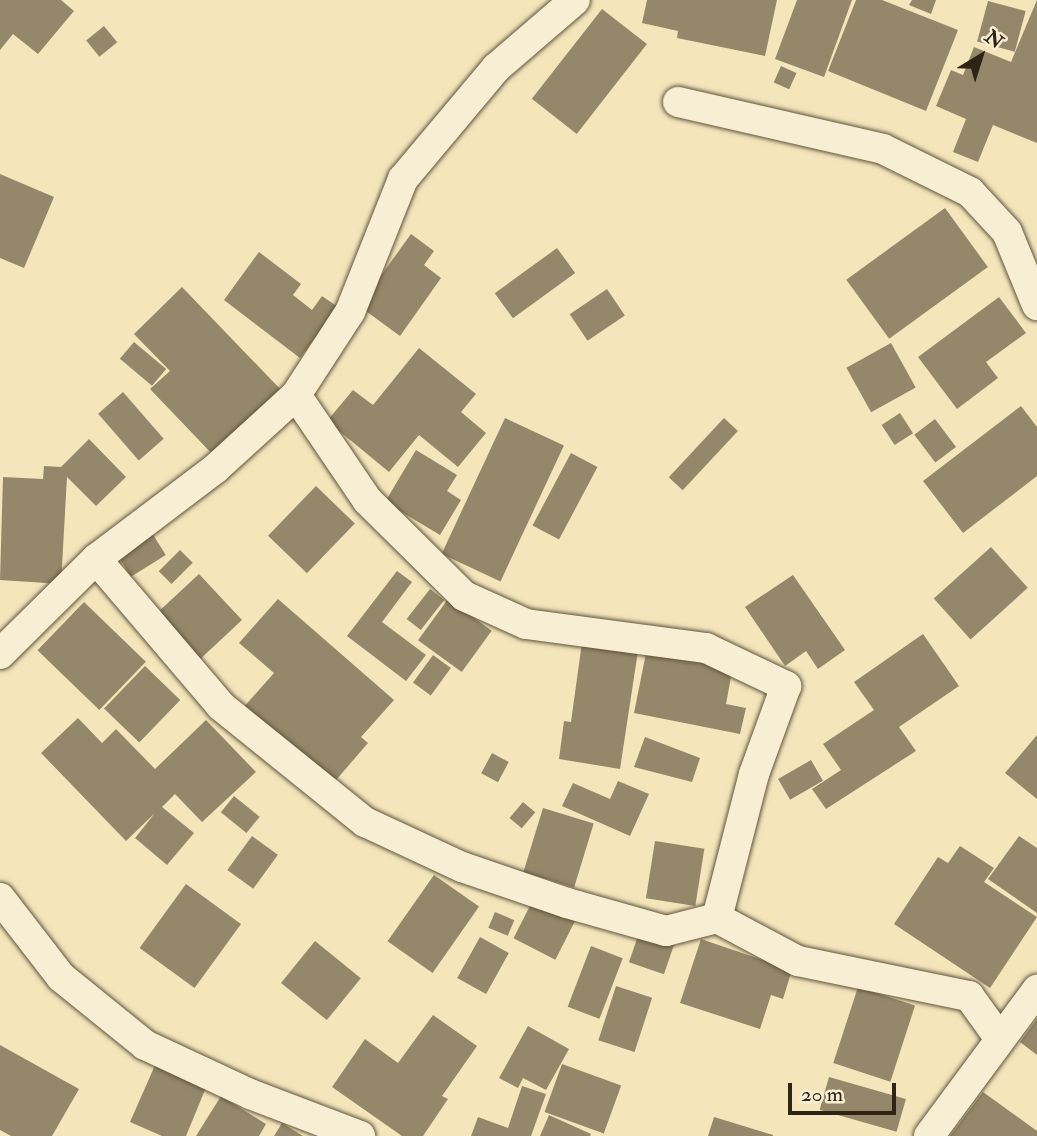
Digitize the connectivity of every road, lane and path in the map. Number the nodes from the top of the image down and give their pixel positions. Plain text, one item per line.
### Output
1 (575, 0) edge
2 (678, 102) dead end
3 (1037, 305) edge
4 (296, 395) junction
5 (96, 559) junction
6 (0, 654) edge
7 (0, 898) edge
8 (717, 918) junction
9 (1037, 990) edge
10 (1000, 1039) junction
11 (360, 1136) edge
12 (929, 1136) edge

1 - 4 street
2 - 3 street
4 - 5 street
4 - 8 street
5 - 6 street
5 - 8 street
7 - 11 street
8 - 10 street
9 - 10 street
10 - 12 street

